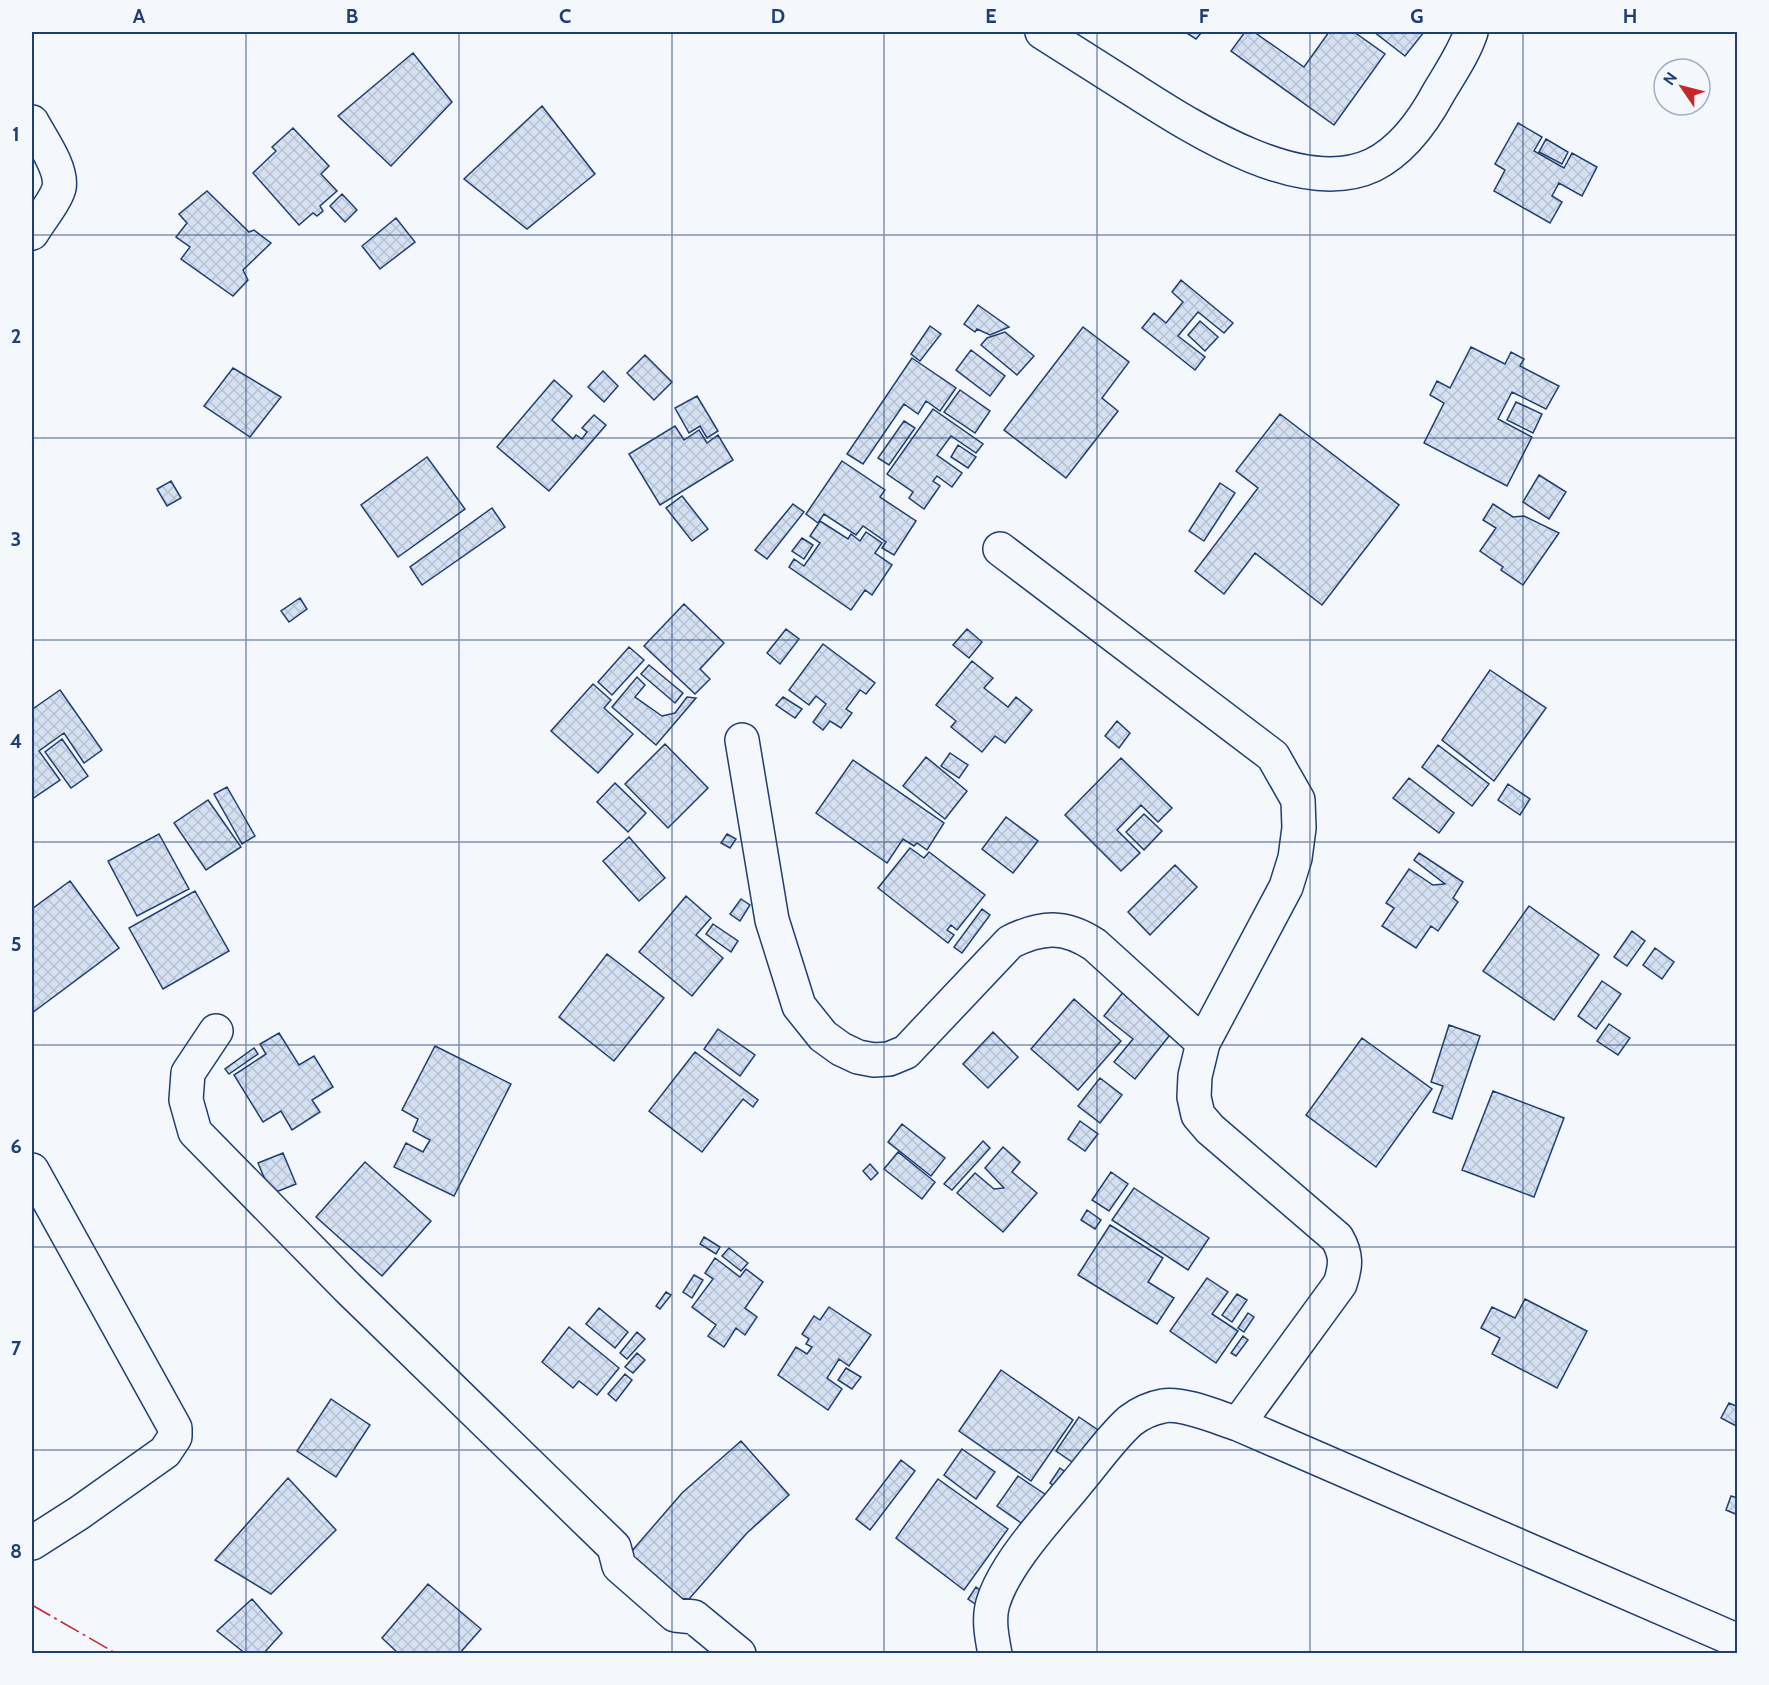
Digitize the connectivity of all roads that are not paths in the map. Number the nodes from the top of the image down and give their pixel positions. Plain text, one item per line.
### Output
1 (1042, 32) edge
2 (1471, 32) edge
3 (32, 122) edge
4 (32, 233) edge
5 (1000, 549) dead end
6 (742, 740) dead end
7 (216, 1031) dead end
8 (1203, 1043) junction
9 (32, 1170) edge
10 (1238, 1424) junction
11 (32, 1543) edge
12 (1737, 1641) edge
13 (739, 1653) edge
14 (995, 1653) edge

1 - 2 street
3 - 4 street
5 - 8 street
6 - 8 street
7 - 13 street
8 - 10 street
9 - 11 street
10 - 12 street
10 - 14 street

